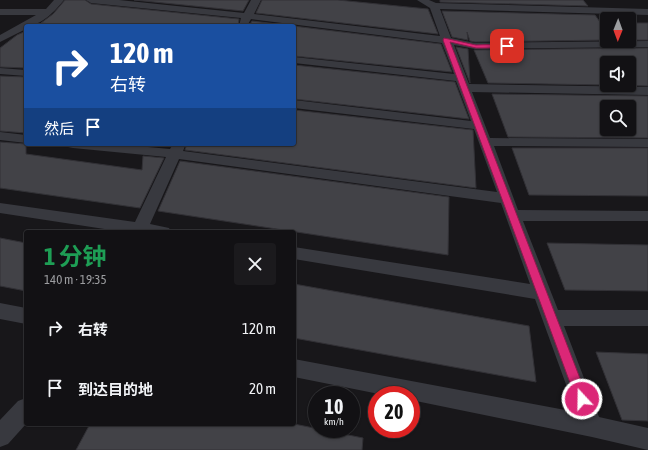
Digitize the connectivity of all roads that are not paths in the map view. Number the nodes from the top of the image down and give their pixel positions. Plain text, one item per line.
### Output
1 (59, 0) edge
2 (91, 0) edge
3 (256, 0) edge
4 (624, 2) dead end
5 (428, 3) edge
6 (0, 12) edge
7 (49, 12) junction
8 (648, 12) edge
9 (247, 16) junction
10 (29, 24) edge
11 (243, 24) edge
12 (24, 27) edge
13 (0, 39) edge
14 (446, 40) junction
15 (648, 44) edge
16 (296, 60) edge
17 (0, 71) edge
18 (24, 74) edge
19 (463, 83) junction
20 (648, 91) edge
21 (296, 104) edge
22 (479, 126) junction
23 (0, 136) edge
24 (24, 139) edge
25 (485, 142) junction
26 (648, 143) edge
27 (114, 146) edge
28 (176, 149) edge
29 (507, 199) junction
30 (0, 208) edge
31 (512, 215) junction
32 (648, 216) edge
33 (139, 230) edge
34 (296, 253) edge
35 (542, 293) junction
36 (0, 311) edge
37 (24, 316) edge
38 (552, 318) junction
39 (648, 318) edge
40 (296, 368) edge
41 (24, 410) edge
42 (592, 426) junction
43 (0, 436) edge
44 (648, 439) edge

1 - 7 lane
2 - 9 lane
3 - 9 lane
4 - 8 lane
5 - 8 lane
5 - 14 lane
6 - 7 lane
7 - 10 lane
9 - 11 lane
9 - 14 lane
12 - 13 lane
14 - 15 lane
14 - 19 lane
16 - 19 lane
17 - 18 lane
19 - 20 lane
19 - 22 lane
21 - 22 lane
22 - 25 lane
23 - 24 lane
25 - 26 lane
25 - 29 lane
27 - 28 lane
28 - 29 lane
28 - 33 lane
29 - 31 lane
30 - 33 lane
31 - 32 lane
31 - 35 lane
34 - 35 lane
35 - 38 lane
36 - 37 lane
38 - 39 lane
38 - 42 lane
40 - 42 lane
41 - 43 lane
42 - 44 lane

